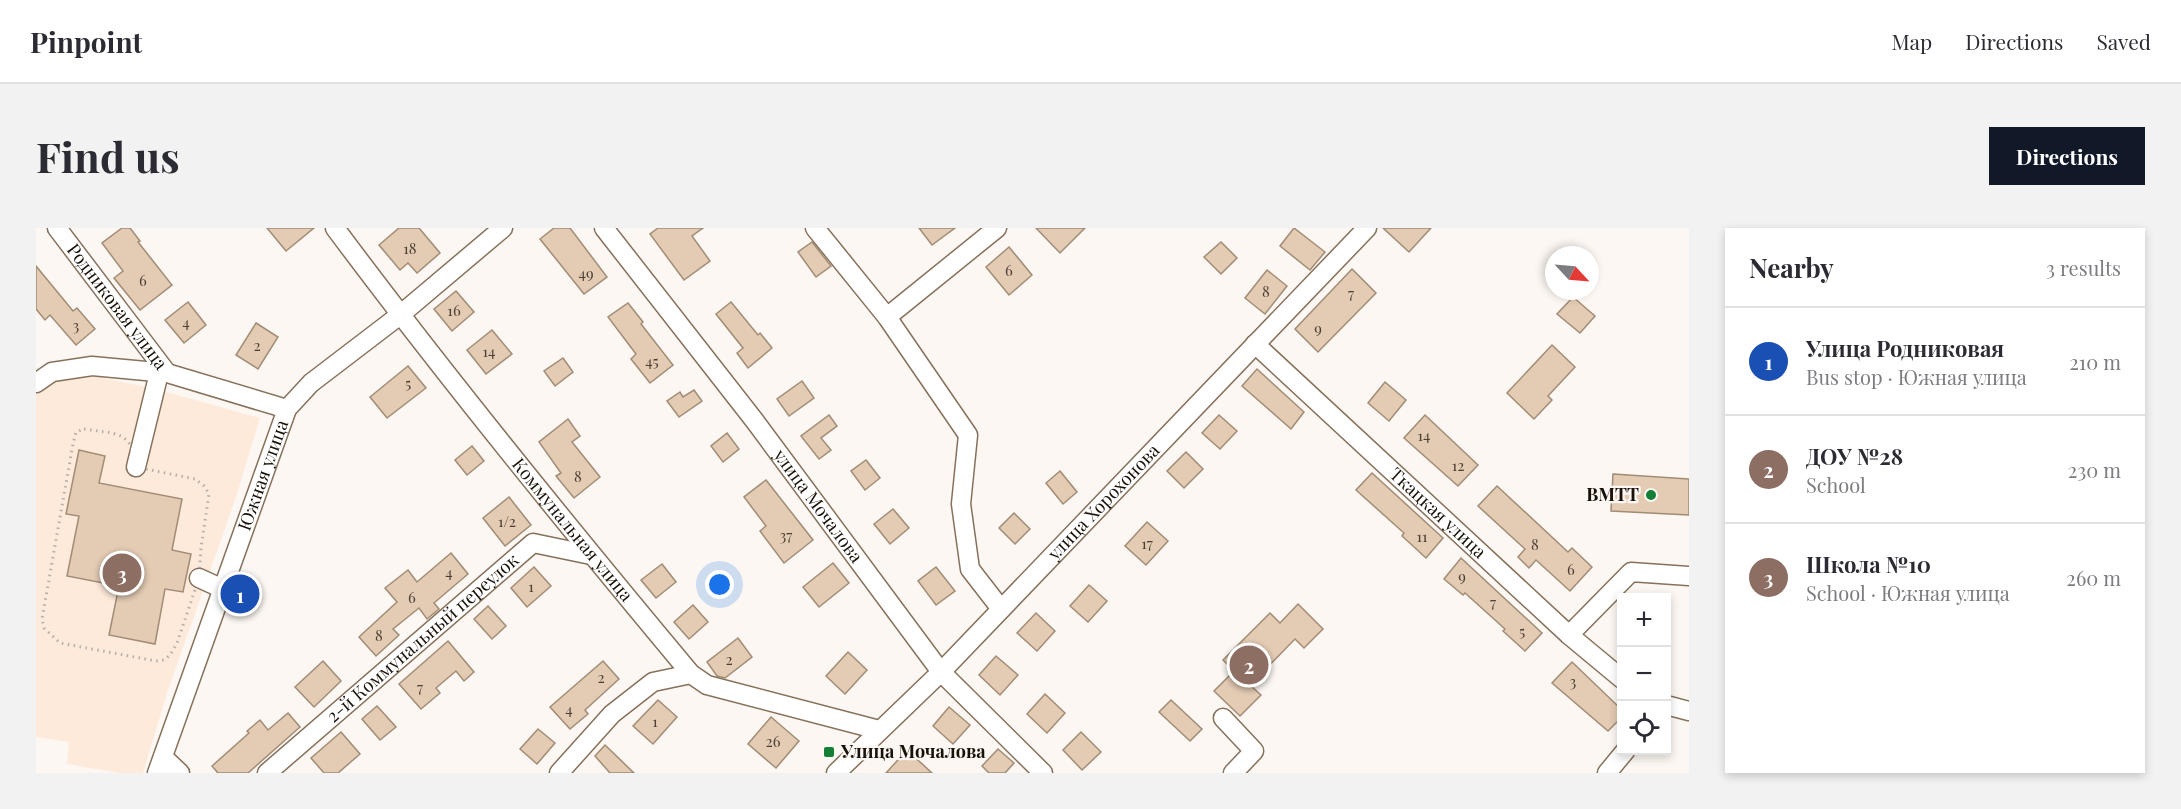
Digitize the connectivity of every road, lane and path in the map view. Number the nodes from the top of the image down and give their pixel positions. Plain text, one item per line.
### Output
1 (57, 228) edge
2 (335, 228) edge
3 (503, 228) edge
4 (604, 228) edge
5 (815, 228) edge
6 (996, 228) edge
7 (1367, 228) edge
8 (400, 315) junction
9 (887, 317) junction
10 (1255, 345) junction
11 (163, 373) junction
12 (36, 383) edge
13 (287, 408) junction
14 (136, 467) junction
15 (591, 555) junction
16 (1689, 576) edge
17 (199, 578) junction
18 (223, 589) junction
19 (1001, 609) junction
20 (1569, 635) junction
21 (941, 672) junction
22 (691, 674) junction
23 (1617, 675) edge
24 (1671, 706) edge
25 (1689, 711) edge
26 (1223, 718) dead end
27 (879, 730) junction
28 (1622, 755) edge
29 (160, 765) edge
30 (180, 773) edge
31 (267, 773) edge
32 (559, 773) edge
33 (836, 773) edge
34 (1043, 773) edge
35 (1233, 773) edge
36 (1607, 773) edge

1 - 11 street, Родниковая улица
2 - 8 street, Коммунальная улица
3 - 8 street, Южная улица
4 - 21 street, улица Мочалова
5 - 9 street
6 - 9 street
7 - 10 street, улица Хорохонова
8 - 13 street, Южная улица
8 - 15 street, Коммунальная улица
9 - 19 street
10 - 19 street, улица Хорохонова
10 - 20 street, Ткацкая улица
11 - 12 street
11 - 13 street, Родниковая улица
11 - 14 street
13 - 18 street, Южная улица
14 - 17 path
14 - 17 path
15 - 22 street, Коммунальная улица
15 - 31 street, 2-й Коммунальный переулок
16 - 20 street
17 - 18 street
18 - 29 street, Южная улица
19 - 21 street, улица Хорохонова
20 - 23 street, Ткацкая улица
21 - 27 street, улица Хорохонова
21 - 34 street, улица Мочалова
22 - 27 street, Коммунальная улица
22 - 32 street
24 - 25 street
26 - 35 street
27 - 33 street, улица Хорохонова
28 - 36 street
29 - 30 street

